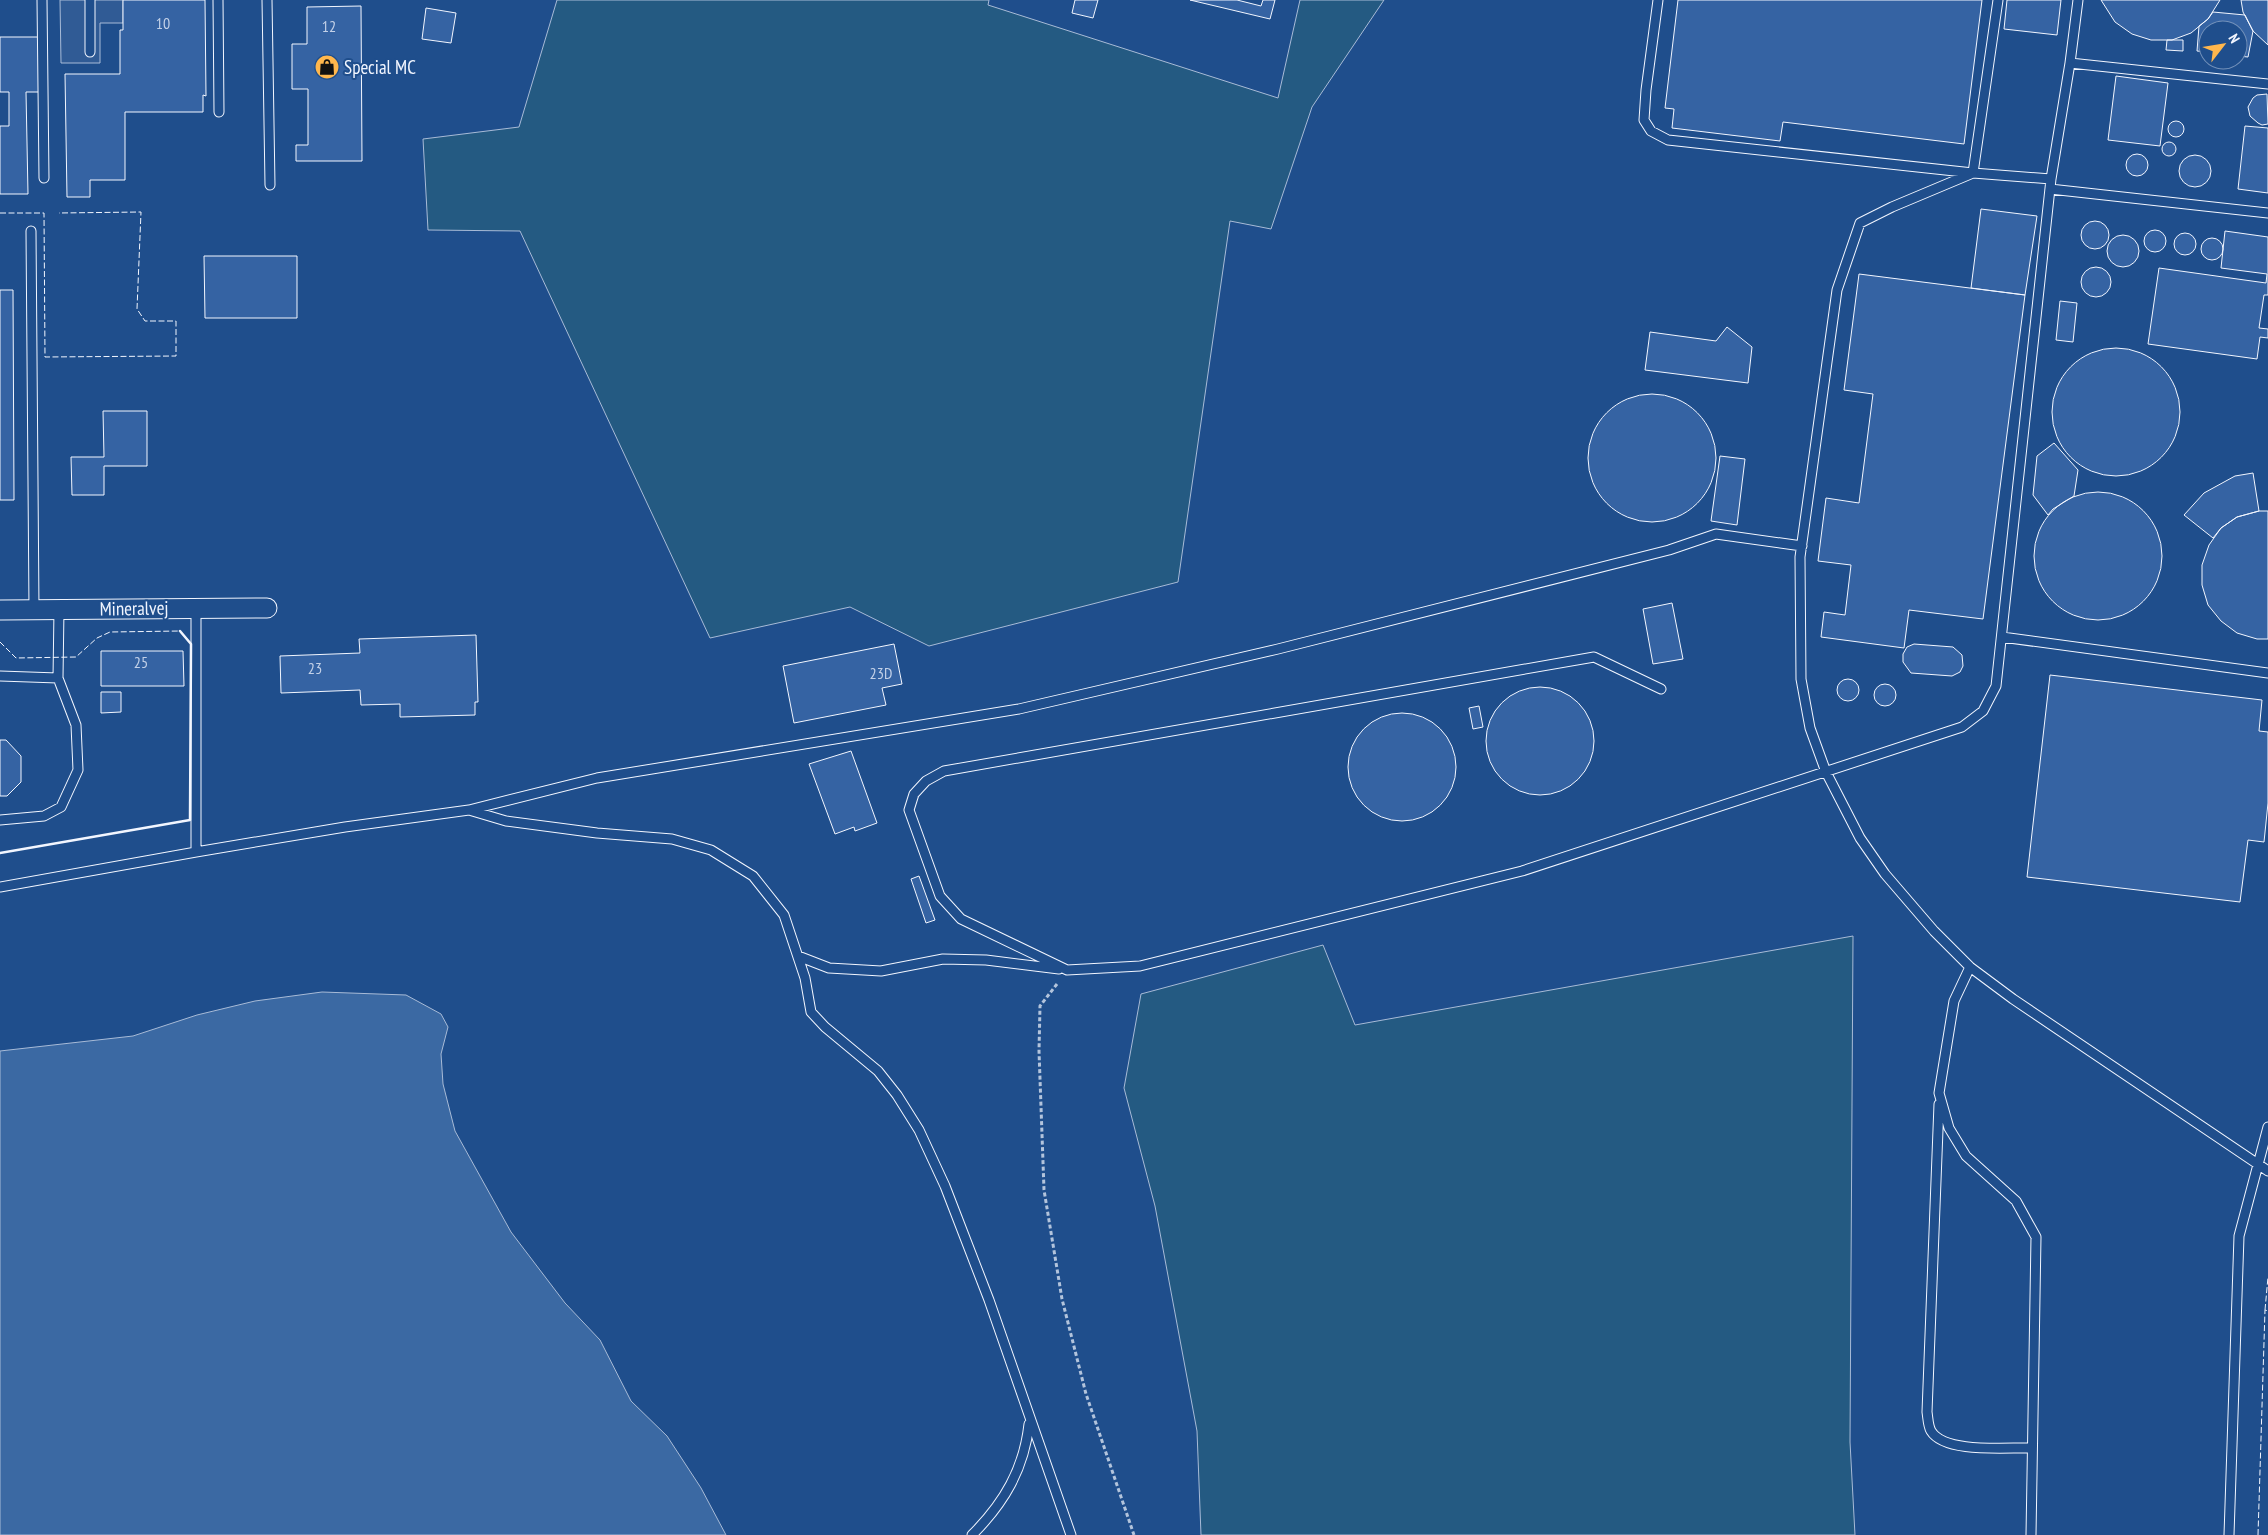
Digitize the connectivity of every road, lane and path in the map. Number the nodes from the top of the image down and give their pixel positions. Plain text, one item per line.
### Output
1 (42, 0) edge
2 (90, 0) edge
3 (218, 0) edge
4 (267, 0) edge
5 (1658, 0) edge
6 (1998, 0) edge
7 (2078, 0) edge
8 (90, 52) dead end
9 (2070, 63) junction
10 (2268, 84) edge
11 (219, 112) dead end
12 (1973, 173) junction
13 (44, 178) dead end
14 (2051, 184) junction
15 (270, 185) dead end
16 (2268, 213) edge
17 (32, 231) dead end
18 (1802, 546) junction
19 (196, 608) junction
20 (268, 608) dead end
21 (34, 609) junction
22 (59, 609) junction
23 (0, 610) edge
24 (2002, 637) junction
25 (2268, 673) edge
26 (0, 676) edge
27 (58, 678) junction
28 (1660, 689) dead end
29 (1826, 772) junction
30 (469, 810) junction
31 (0, 820) edge
32 (196, 852) junction
33 (0, 887) edge
34 (798, 956) junction
35 (1970, 967) junction
36 (1067, 970) junction
37 (1940, 1094) junction
38 (2268, 1126) edge
39 (2266, 1142) edge
40 (2258, 1164) junction
41 (2268, 1171) edge
42 (1030, 1421) junction
43 (2032, 1448) junction
44 (972, 1535) edge
45 (1071, 1535) edge
46 (1134, 1535) edge
47 (2031, 1535) edge
48 (2229, 1535) edge

1 - 13 lane
2 - 8 lane
3 - 11 lane
4 - 15 lane
5 - 12 lane
6 - 12 lane
7 - 9 lane
9 - 10 lane
9 - 14 lane
12 - 14 lane
12 - 18 lane
14 - 16 lane
14 - 24 lane
17 - 21 lane
18 - 29 lane
18 - 30 lane
19 - 20 street, Mineralvej
19 - 22 street, Mineralvej
19 - 32 lane
21 - 22 street, Mineralvej
21 - 23 street, Mineralvej
22 - 27 lane
24 - 25 lane
24 - 29 lane
26 - 27 lane
27 - 31 lane
28 - 36 lane
29 - 35 lane
29 - 36 lane
30 - 32 lane
30 - 34 lane
32 - 33 lane
34 - 36 lane
34 - 42 lane
35 - 37 lane
35 - 40 lane
36 - 46 path
37 - 43 lane
37 - 43 lane
38 - 39 lane
39 - 40 lane
40 - 41 lane
40 - 48 lane
42 - 44 lane
42 - 45 lane
43 - 47 lane

